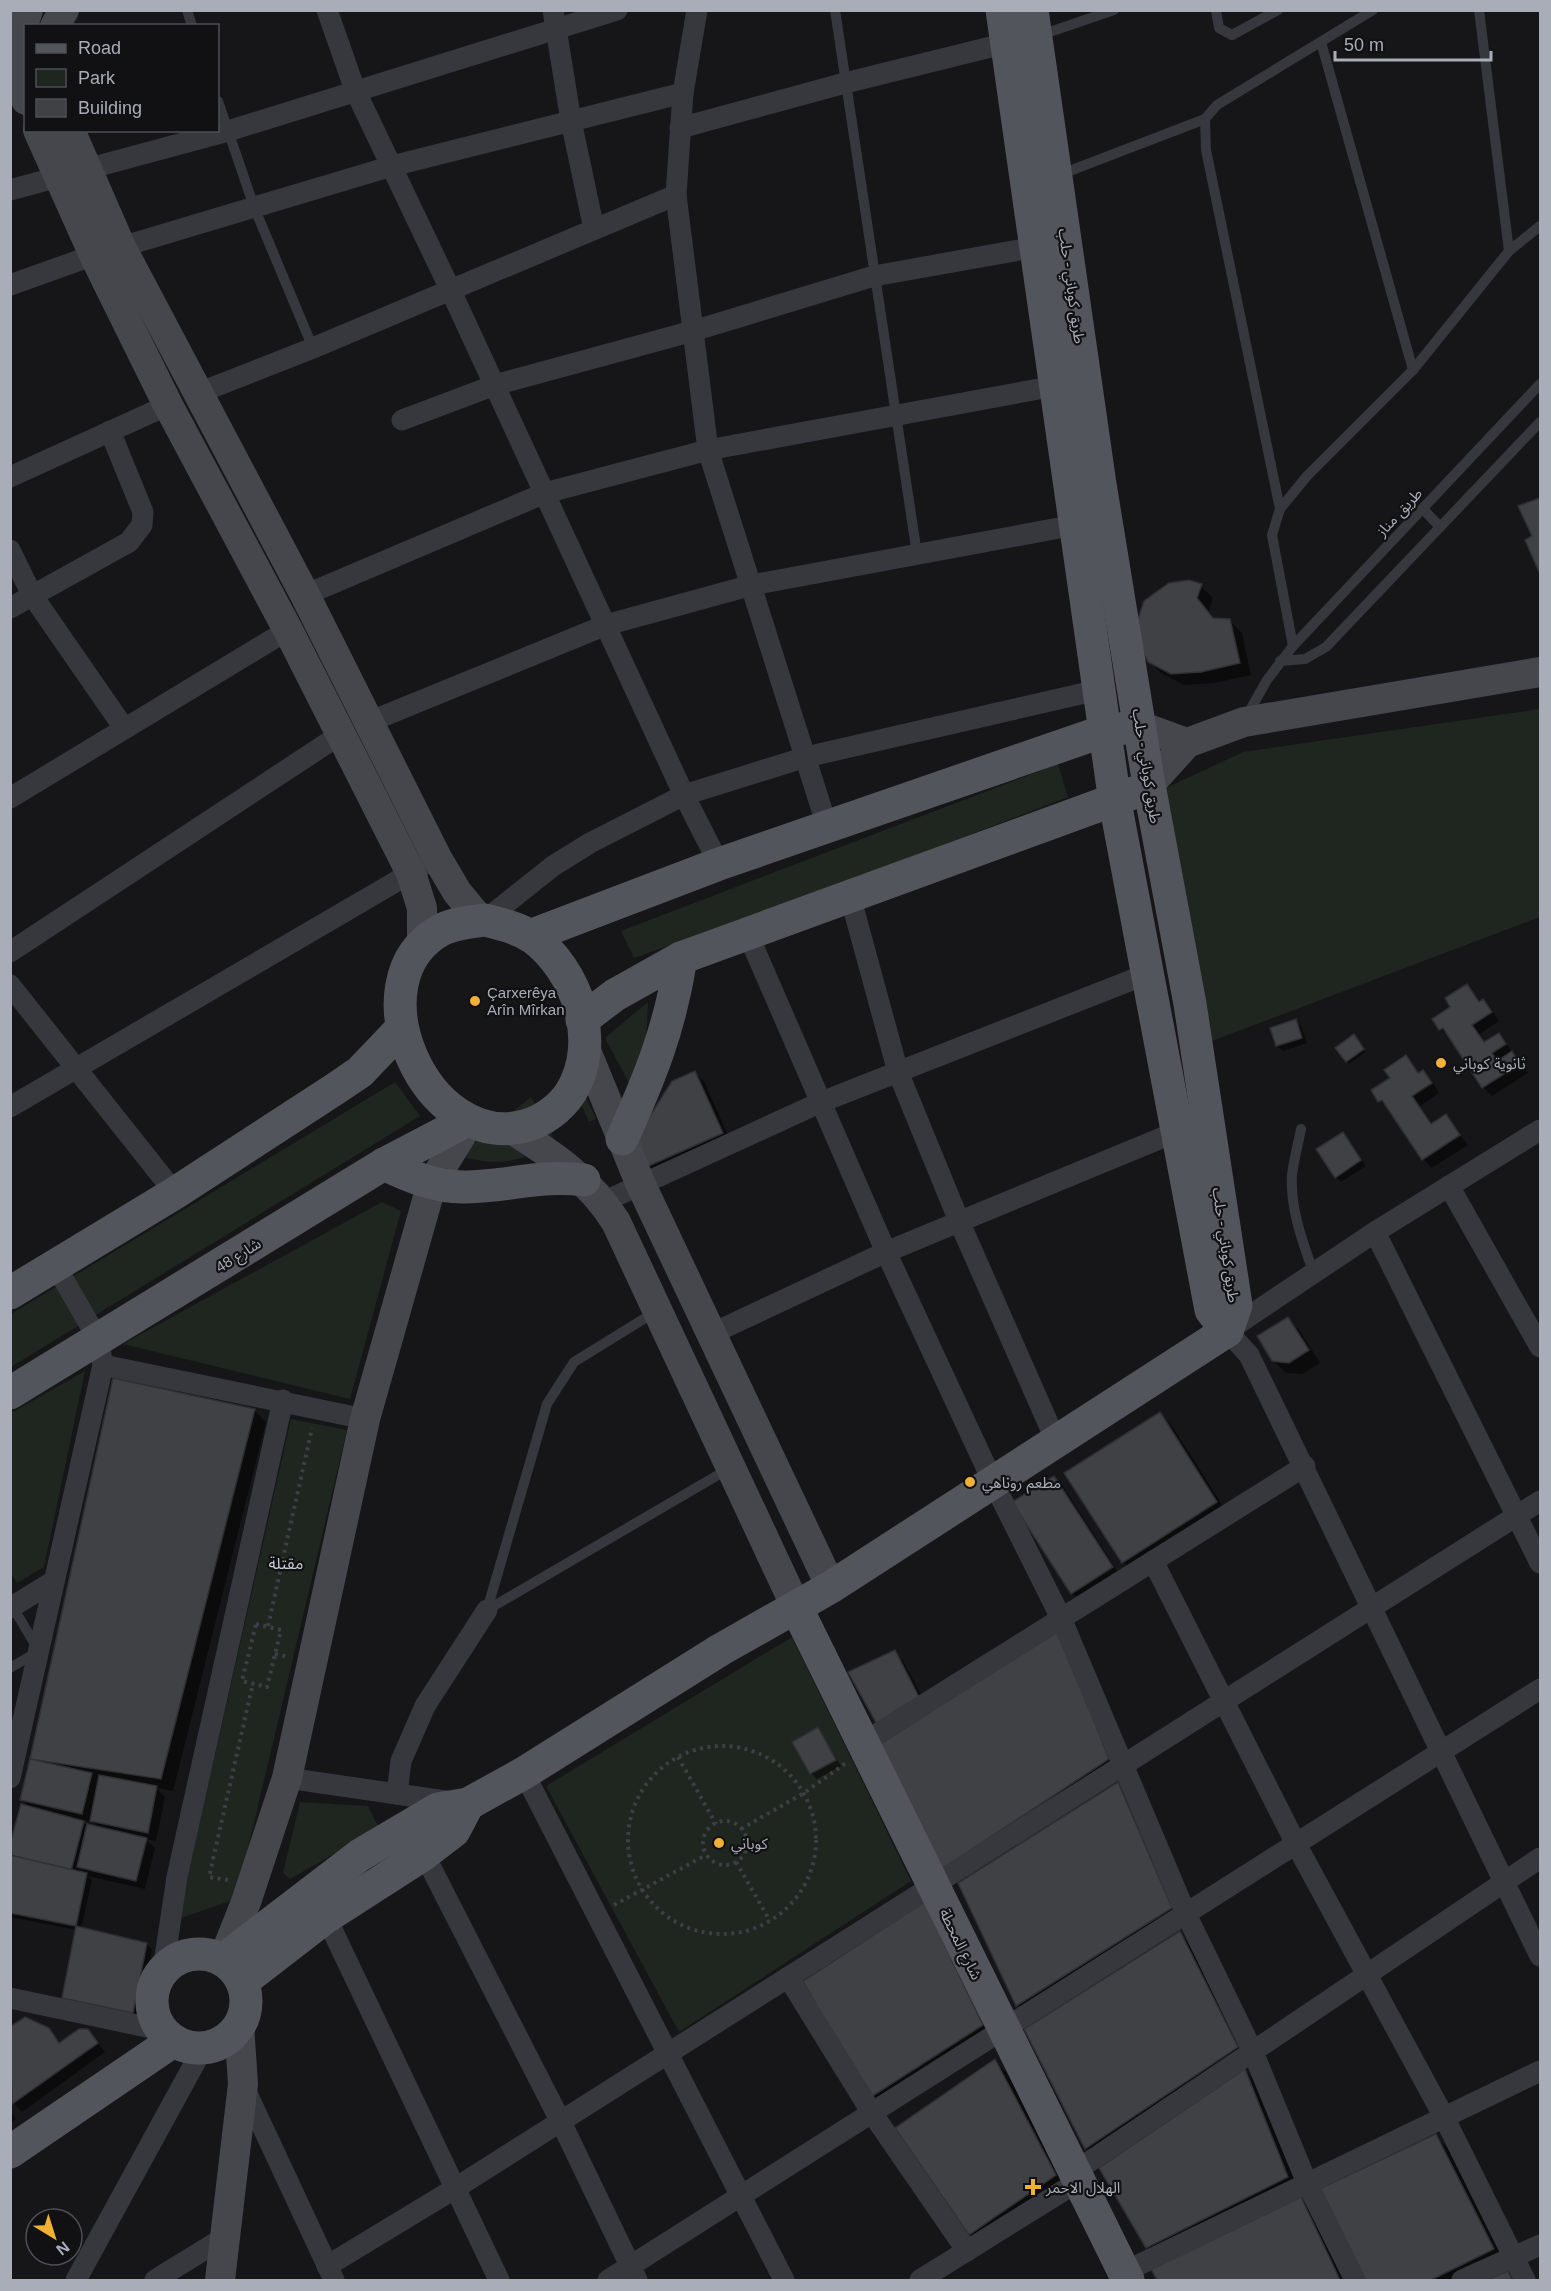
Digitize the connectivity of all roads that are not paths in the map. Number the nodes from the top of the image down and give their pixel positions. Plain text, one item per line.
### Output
1 (64, 10) edge
2 (327, 10) edge
3 (617, 10) edge
4 (697, 10) edge
5 (835, 10) edge
6 (1002, 10) edge
7 (1114, 10) edge
8 (1216, 10) edge
9 (1278, 10) edge
10 (1373, 10) edge
11 (1479, 10) edge
12 (554, 19) edge
13 (55, 24) edge
14 (1025, 30) edge
15 (1321, 42) junction
16 (22, 50) edge
17 (845, 83) junction
18 (18, 87) edge
19 (355, 90) junction
20 (683, 93) junction
21 (219, 104) edge
22 (1205, 119) junction
23 (572, 122) junction
24 (680, 128) junction
25 (228, 131) junction
26 (39, 132) edge
27 (71, 132) edge
28 (392, 166) junction
29 (87, 170) junction
30 (1056, 176) junction
31 (58, 177) junction
32 (10, 190) edge
33 (676, 195) junction
34 (254, 207) junction
35 (1540, 226) edge
36 (594, 229) junction
37 (1036, 247) junction
38 (108, 251) junction
39 (1509, 251) junction
40 (874, 276) junction
41 (10, 285) edge
42 (450, 289) junction
43 (693, 331) junction
44 (313, 348) junction
45 (1413, 370) junction
46 (1540, 384) edge
47 (495, 385) junction
48 (1055, 386) junction
49 (196, 394) junction
50 (168, 405) junction
51 (896, 415) junction
52 (402, 420) dead end
53 (1540, 422) edge
54 (110, 431) junction
55 (708, 450) junction
56 (10, 477) edge
57 (544, 493) junction
58 (1280, 508) junction
59 (1422, 509) junction
60 (1075, 525) junction
61 (1440, 527) junction
62 (10, 550) edge
63 (917, 554) junction
64 (752, 585) junction
65 (32, 595) junction
66 (304, 595) junction
67 (10, 608) edge
68 (606, 625) junction
69 (288, 630) junction
70 (1293, 646) junction
71 (1280, 661) junction
72 (1540, 672) edge
73 (1098, 690) junction
74 (369, 722) junction
75 (1244, 722) junction
76 (1140, 726) junction
77 (124, 728) junction
78 (1104, 731) junction
79 (341, 734) junction
80 (1187, 743) junction
81 (806, 757) junction
82 (1149, 785) junction
83 (684, 795) junction
84 (10, 798) edge
85 (1115, 802) junction
86 (827, 826) junction
87 (437, 858) junction
88 (719, 864) junction
89 (411, 873) junction
90 (850, 896) junction
91 (483, 920) junction
92 (747, 932) junction
93 (530, 936) junction
94 (422, 944) junction
95 (10, 952) edge
96 (681, 958) junction
97 (1147, 974) junction
98 (10, 985) edge
99 (402, 1028) junction
100 (583, 1033) junction
101 (78, 1067) junction
102 (898, 1072) junction
103 (819, 1102) junction
104 (10, 1107) edge
105 (469, 1120) junction
106 (511, 1129) junction
107 (1301, 1129) dead end
108 (1176, 1132) junction
109 (1539, 1136) edge
110 (622, 1139) junction
111 (384, 1164) junction
112 (432, 1183) junction
113 (641, 1185) junction
114 (1449, 1186) junction
115 (594, 1191) junction
116 (175, 1192) junction
117 (959, 1221) junction
118 (1376, 1232) junction
119 (886, 1252) junction
120 (55, 1265) junction
121 (1314, 1274) junction
122 (10, 1293) edge
123 (658, 1310) junction
124 (1227, 1331) junction
125 (711, 1334) junction
126 (1540, 1347) edge
127 (101, 1352) junction
128 (10, 1393) edge
129 (283, 1400) junction
130 (366, 1419) junction
131 (1056, 1441) junction
132 (1305, 1466) junction
133 (730, 1468) junction
134 (993, 1482) junction
135 (1540, 1501) edge
136 (1518, 1515) junction
137 (1153, 1561) junction
138 (1540, 1563) edge
139 (54, 1581) junction
140 (831, 1587) junction
141 (11, 1606) edge
142 (796, 1607) junction
143 (1372, 1608) junction
144 (487, 1610) junction
145 (1061, 1618) junction
146 (39, 1651) junction
147 (10, 1668) edge
148 (1540, 1689) edge
149 (1224, 1701) junction
150 (861, 1744) junction
151 (1442, 1751) junction
152 (1124, 1765) junction
153 (524, 1773) junction
154 (10, 1778) edge
155 (287, 1778) junction
156 (397, 1794) junction
157 (468, 1804) junction
158 (1296, 1844) junction
159 (424, 1854) junction
160 (1540, 1858) edge
161 (1503, 1882) junction
162 (932, 1886) junction
163 (1186, 1914) junction
164 (326, 1917) junction
165 (1540, 1956) edge
166 (163, 1970) junction
167 (232, 1971) junction
168 (1366, 1975) junction
169 (789, 1977) junction
170 (10, 1998) edge
171 (239, 2025) junction
172 (1003, 2030) junction
173 (179, 2039) junction
174 (1253, 2052) junction
175 (667, 2053) junction
176 (1540, 2072) edge
177 (243, 2084) junction
178 (872, 2113) junction
179 (1444, 2117) junction
180 (561, 2122) junction
181 (10, 2152) edge
182 (1077, 2177) junction
183 (1307, 2183) junction
184 (454, 2189) junction
185 (741, 2196) junction
186 (225, 2237) junction
187 (1540, 2245) edge
188 (967, 2251) junction
189 (1515, 2257) junction
190 (331, 2273) edge
191 (634, 2274) edge
192 (1126, 2276) edge
193 (76, 2280) edge
194 (155, 2280) edge
195 (220, 2280) edge
196 (499, 2280) edge
197 (608, 2280) edge
198 (784, 2280) edge
199 (920, 2280) edge
200 (1355, 2280) edge
201 (1462, 2280) edge
202 (1525, 2280) edge

1 - 13 street
2 - 19 street
3 - 12 street
4 - 20 street
5 - 17 lane
6 - 14 main road, طريق كوباني - حلب
7 - 14 lane
8 - 9 lane
10 - 15 lane
11 - 39 lane
12 - 19 street
12 - 23 street
14 - 17 street
14 - 30 main road, طريق كوباني - حلب
14 - 37 main road, طريق كوباني - حلب
15 - 22 lane
15 - 45 lane
16 - 18 street
17 - 24 street
17 - 40 lane
19 - 25 street
19 - 28 street
20 - 23 street
20 - 24 street
21 - 25 lane
22 - 30 lane
22 - 58 lane
23 - 28 street
23 - 36 street
24 - 33 street
25 - 29 street
25 - 34 lane
26 - 31 street
27 - 29 street
28 - 34 street
28 - 42 street
29 - 38 street
30 - 76 main road, طريق كوباني - حلب
31 - 32 street
31 - 38 street
33 - 36 street
33 - 43 street
34 - 38 street
34 - 44 lane
35 - 39 lane
36 - 42 street
37 - 40 street
37 - 48 main road, طريق كوباني - حلب
38 - 41 street
38 - 49 street
38 - 50 street
39 - 45 lane
40 - 43 street
40 - 51 lane
42 - 44 street
42 - 47 street
43 - 47 street
43 - 55 street
44 - 49 street
45 - 58 lane
46 - 59 lane, طريق مناز
47 - 52 street
47 - 57 street
48 - 51 street
48 - 60 main road, طريق كوباني - حلب
49 - 66 street
50 - 54 street
50 - 69 street
51 - 55 street
51 - 63 lane
53 - 61 lane
54 - 56 street
54 - 65 street
55 - 57 street
55 - 64 street
57 - 66 street
57 - 68 street
58 - 70 lane
59 - 61 lane
59 - 70 lane, طريق مناز
60 - 63 street
60 - 73 main road, طريق كوباني - حلب
61 - 71 lane
62 - 65 street
63 - 64 street
64 - 68 street
64 - 81 street
65 - 67 street
65 - 77 street
66 - 74 street
68 - 74 street
68 - 83 street
69 - 77 street
69 - 79 street
70 - 71 lane, طريق مناز
71 - 75 lane, طريق مناز
72 - 75 street
73 - 78 main road, طريق كوباني - حلب
73 - 81 street
74 - 87 street
75 - 80 street
76 - 78 main road
76 - 80 street
76 - 82 main road, طريق كوباني - حلب
77 - 84 street
78 - 85 main road, طريق كوباني - حلب
78 - 86 main road
79 - 89 street
79 - 95 street
80 - 82 street
81 - 83 street
81 - 86 street
82 - 85 main road
82 - 124 main road, طريق كوباني - حلب
83 - 88 street
83 - 91 street
85 - 90 main road
85 - 97 main road, طريق كوباني - حلب
86 - 88 main road
87 - 89 street
87 - 91 street
88 - 93 main road
89 - 94 street
89 - 101 street
90 - 92 main road
90 - 102 street
91 - 93 main road
91 - 94 main road
92 - 96 main road
92 - 103 street
93 - 100 main road
94 - 99 main road
96 - 100 main road
96 - 110 main road
97 - 102 street
97 - 108 main road, طريق كوباني - حلب
98 - 101 street
99 - 105 main road
99 - 116 main road
100 - 106 main road
100 - 110 street
101 - 104 street
101 - 116 street
102 - 103 street
102 - 117 street
103 - 113 street
103 - 119 street
105 - 106 main road
105 - 111 main road, 48 شارع
105 - 112 street
106 - 115 street
107 - 121 lane
108 - 117 street
108 - 124 main road, طريق كوباني - حلب
109 - 114 street
110 - 113 street
111 - 112 main road
111 - 127 main road, 48 شارع
112 - 115 main road
112 - 130 street
113 - 115 street
113 - 125 street
114 - 118 street
114 - 126 street
115 - 123 street
116 - 120 main road
117 - 119 street
117 - 131 street
118 - 121 street
118 - 136 street
119 - 125 street
119 - 134 street
120 - 122 main road
120 - 127 street
121 - 124 street
123 - 133 street
123 - 144 lane
124 - 131 main road
124 - 132 street
125 - 140 street
127 - 128 main road, 48 شارع
127 - 129 street
127 - 139 street
129 - 130 street
129 - 166 street
130 - 155 street
131 - 134 main road
132 - 137 street
132 - 143 street
133 - 142 street
133 - 144 lane
134 - 140 main road
134 - 145 street
135 - 136 street
136 - 138 street
136 - 143 street
137 - 145 street
137 - 149 street
139 - 141 street
139 - 146 street
140 - 142 main road
141 - 146 lane
142 - 150 main road, شارع المحطة
142 - 153 main road
143 - 149 street
143 - 151 street
144 - 156 street
145 - 150 street
145 - 152 street
146 - 147 lane
146 - 154 street
148 - 151 street
149 - 152 street
149 - 158 street
150 - 162 main road, شارع المحطة
151 - 158 street
151 - 161 street
152 - 162 street
152 - 163 street
153 - 157 main road
153 - 175 street
155 - 156 street
155 - 167 street
156 - 157 street
157 - 159 main road
157 - 167 main road
158 - 163 street
158 - 168 street
159 - 164 main road
159 - 180 street
160 - 161 street
161 - 165 street
161 - 168 street
162 - 169 street
162 - 172 main road, شارع المحطة
163 - 172 street
163 - 174 street
164 - 167 main road
164 - 184 street
166 - 167 main road
166 - 173 main road
167 - 171 main road
168 - 174 street
168 - 179 street
169 - 175 street
169 - 178 street
170 - 173 street
171 - 173 main road
171 - 177 street
172 - 178 street
172 - 182 main road, شارع المحطة
173 - 181 main road
173 - 193 street
174 - 182 street
174 - 183 street
175 - 180 street
175 - 185 street
176 - 179 street
177 - 186 street
177 - 190 street
178 - 185 street
178 - 188 street
179 - 183 street
179 - 189 street
180 - 184 street
180 - 191 street
182 - 188 street
182 - 192 main road, شارع المحطة
183 - 192 street
183 - 200 street
184 - 190 street
184 - 196 street
185 - 191 street
185 - 198 street
186 - 194 street
186 - 195 street
187 - 189 street
188 - 199 street
189 - 201 street
189 - 202 street
191 - 197 street

